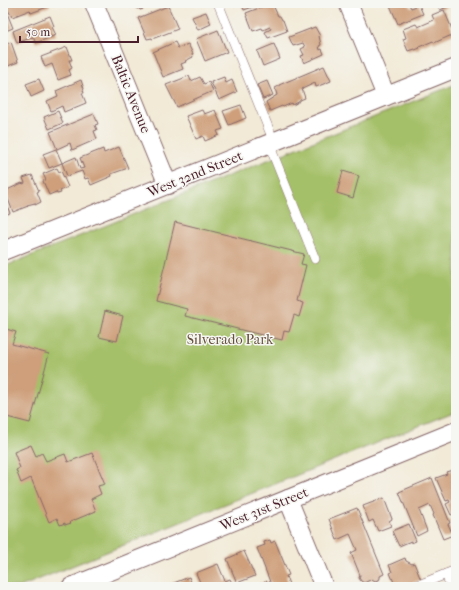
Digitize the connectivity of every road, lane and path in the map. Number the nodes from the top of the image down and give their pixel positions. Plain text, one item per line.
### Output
1 (94, 3) edge
2 (218, 3) edge
3 (348, 3) edge
4 (456, 68) edge
5 (386, 96) junction
6 (272, 143) junction
7 (168, 185) junction
8 (3, 251) edge
9 (315, 259) dead end
10 (456, 431) edge
11 (288, 499) junction
12 (456, 570) edge
13 (446, 574) junction
14 (74, 586) edge
15 (324, 587) edge
16 (414, 587) edge
17 (451, 587) edge

1 - 7 street, Baltic Avenue
2 - 6 lane
3 - 5 street
4 - 5 street, West 32nd Street
5 - 6 street, West 32nd Street
6 - 7 street, West 32nd Street
6 - 9 lane
7 - 8 street, West 32nd Street
10 - 11 street, West 31st Street
11 - 14 street, West 31st Street
11 - 15 street
12 - 13 lane
13 - 16 lane
13 - 17 lane

